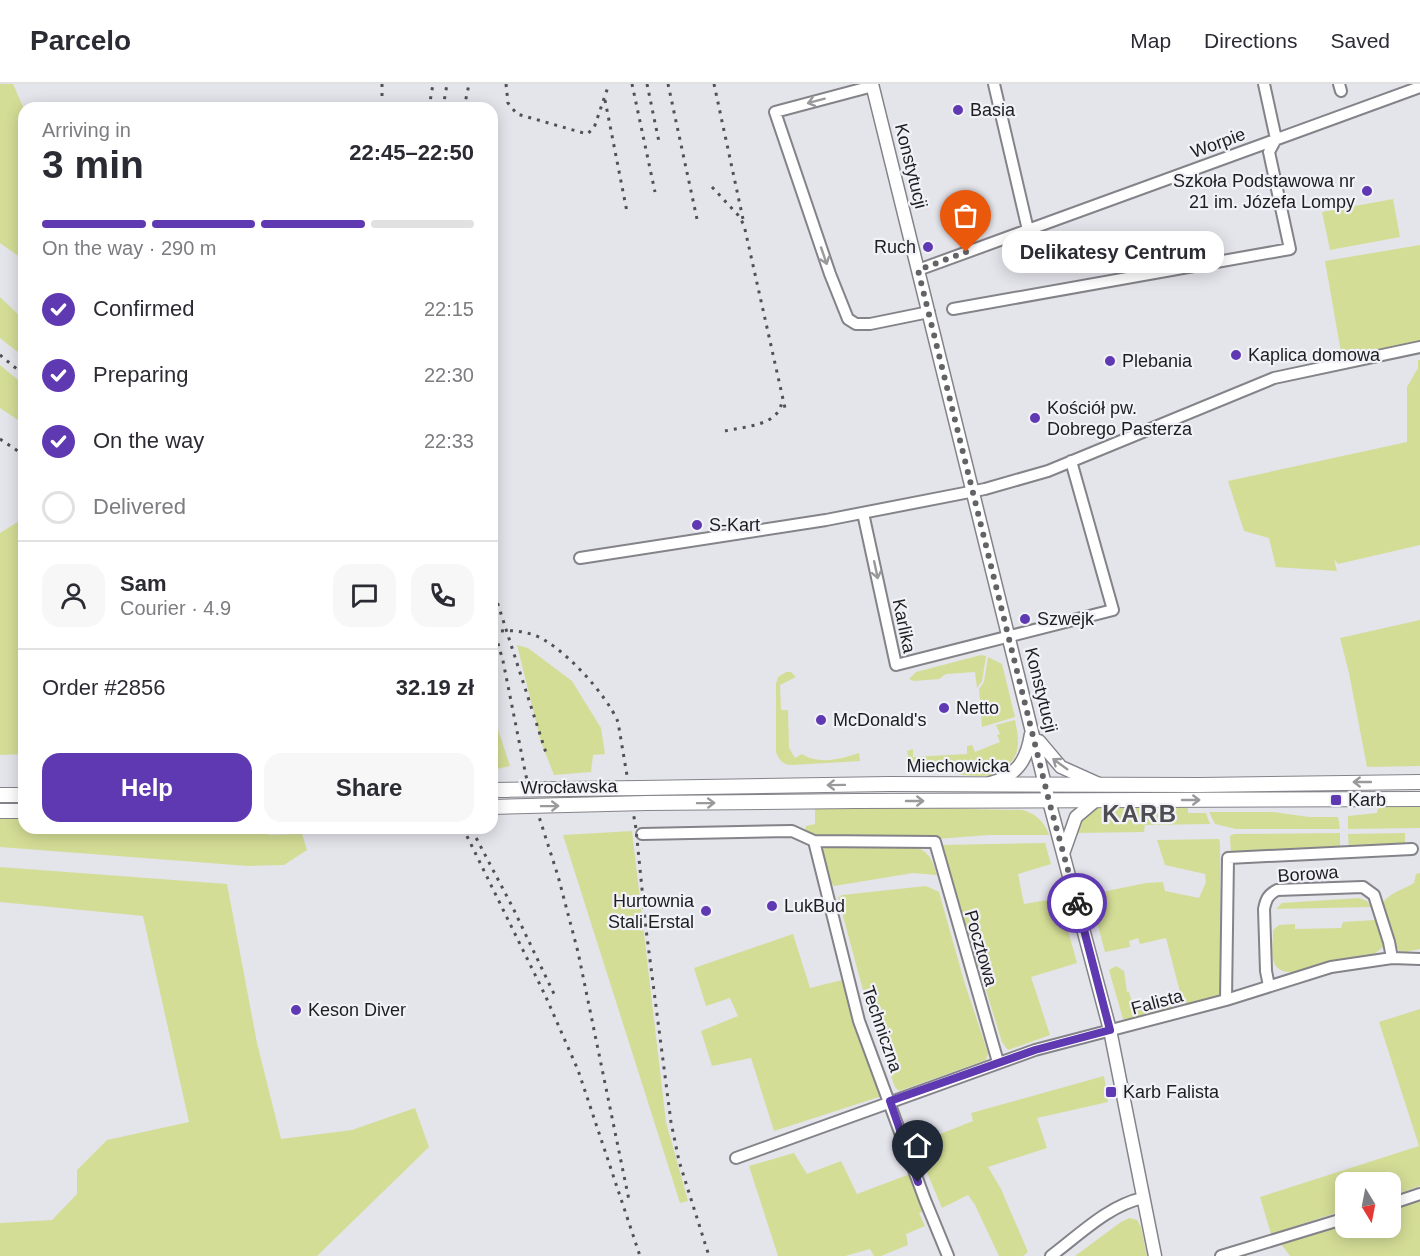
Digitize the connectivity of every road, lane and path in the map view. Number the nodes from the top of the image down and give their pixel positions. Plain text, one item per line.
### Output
1 (994, 84) edge
2 (1264, 84) edge
3 (873, 85) edge
4 (1420, 87) edge
5 (1276, 139) junction
6 (1028, 230) junction
7 (918, 270) junction
8 (953, 309) dead end
9 (929, 312) junction
10 (1420, 346) edge
11 (1071, 461) junction
12 (974, 492) junction
13 (863, 513) junction
14 (580, 558) dead end
15 (1010, 637) junction
16 (1032, 730) junction
17 (1420, 782) edge
18 (982, 784) junction
19 (1046, 784) junction
20 (1100, 784) junction
21 (640, 788) joint
22 (498, 790) edge
23 (0, 795) edge
24 (18, 795) edge
25 (1420, 799) edge
26 (1049, 801) junction
27 (1095, 801) junction
28 (647, 803) joint
29 (498, 807) edge
30 (0, 811) edge
31 (18, 811) edge
32 (642, 834) dead end
33 (814, 841) junction
34 (1412, 849) dead end
35 (1064, 851) junction
36 (1392, 958) junction
37 (1419, 962) edge
38 (1269, 986) junction
39 (1226, 1000) junction
40 (1110, 1030) junction
41 (998, 1062) junction
42 (890, 1101) junction
43 (736, 1158) dead end
44 (1420, 1194) edge
45 (1143, 1198) junction
46 (1401, 1200) edge
47 (1335, 1221) edge
48 (948, 1256) edge
49 (1051, 1256) edge
50 (1155, 1256) edge
51 (1221, 1256) edge

1 - 6 street
2 - 5 street
3 - 7 street, Konstytucji
3 -> 9 street
4 - 5 street, Worpie
5 - 6 street, Worpie
5 - 8 street
6 - 7 street, Worpie
7 - 9 street, Konstytucji
9 - 12 street, Konstytucji
10 - 11 street
11 - 12 street
11 - 15 street, Karlika
12 - 13 street
12 - 15 street, Konstytucji
13 - 14 street
13 -> 15 street, Karlika
15 - 16 street, Konstytucji
16 - 18 street
16 - 19 street, Konstytucji
20 -> 16 street
17 -> 20 main road, Miechowicka
18 - 19 main road, Miechowicka
18 -> 21 main road, Miechowicka
19 - 20 main road, Miechowicka
19 - 26 street, Konstytucji
21 - 22 main road, Wrocławska, bridge
23 - 24 main road
27 -> 25 main road, Miechowicka
26 - 27 main road, Miechowicka
28 -> 26 main road, Miechowicka
26 - 35 street, Konstytucji
27 - 35 street
29 -> 28 main road, Wrocławska, bridge
30 - 31 main road
32 - 33 street
33 - 41 street, Pocztowa
33 - 42 street, Techniczna
34 - 39 street
35 - 40 street, Konstytucji
36 - 37 street, Falista
36 - 38 street, Falista
36 - 38 street, Borowa
38 - 39 street, Falista
39 - 40 street, Falista
40 - 41 street, Falista
40 - 45 street, Konstytucji
41 - 42 street, Falista
42 - 43 street, Falista
42 - 48 street, Techniczna
44 - 46 street
45 - 49 street
45 - 50 street, Konstytucji
47 - 51 street

